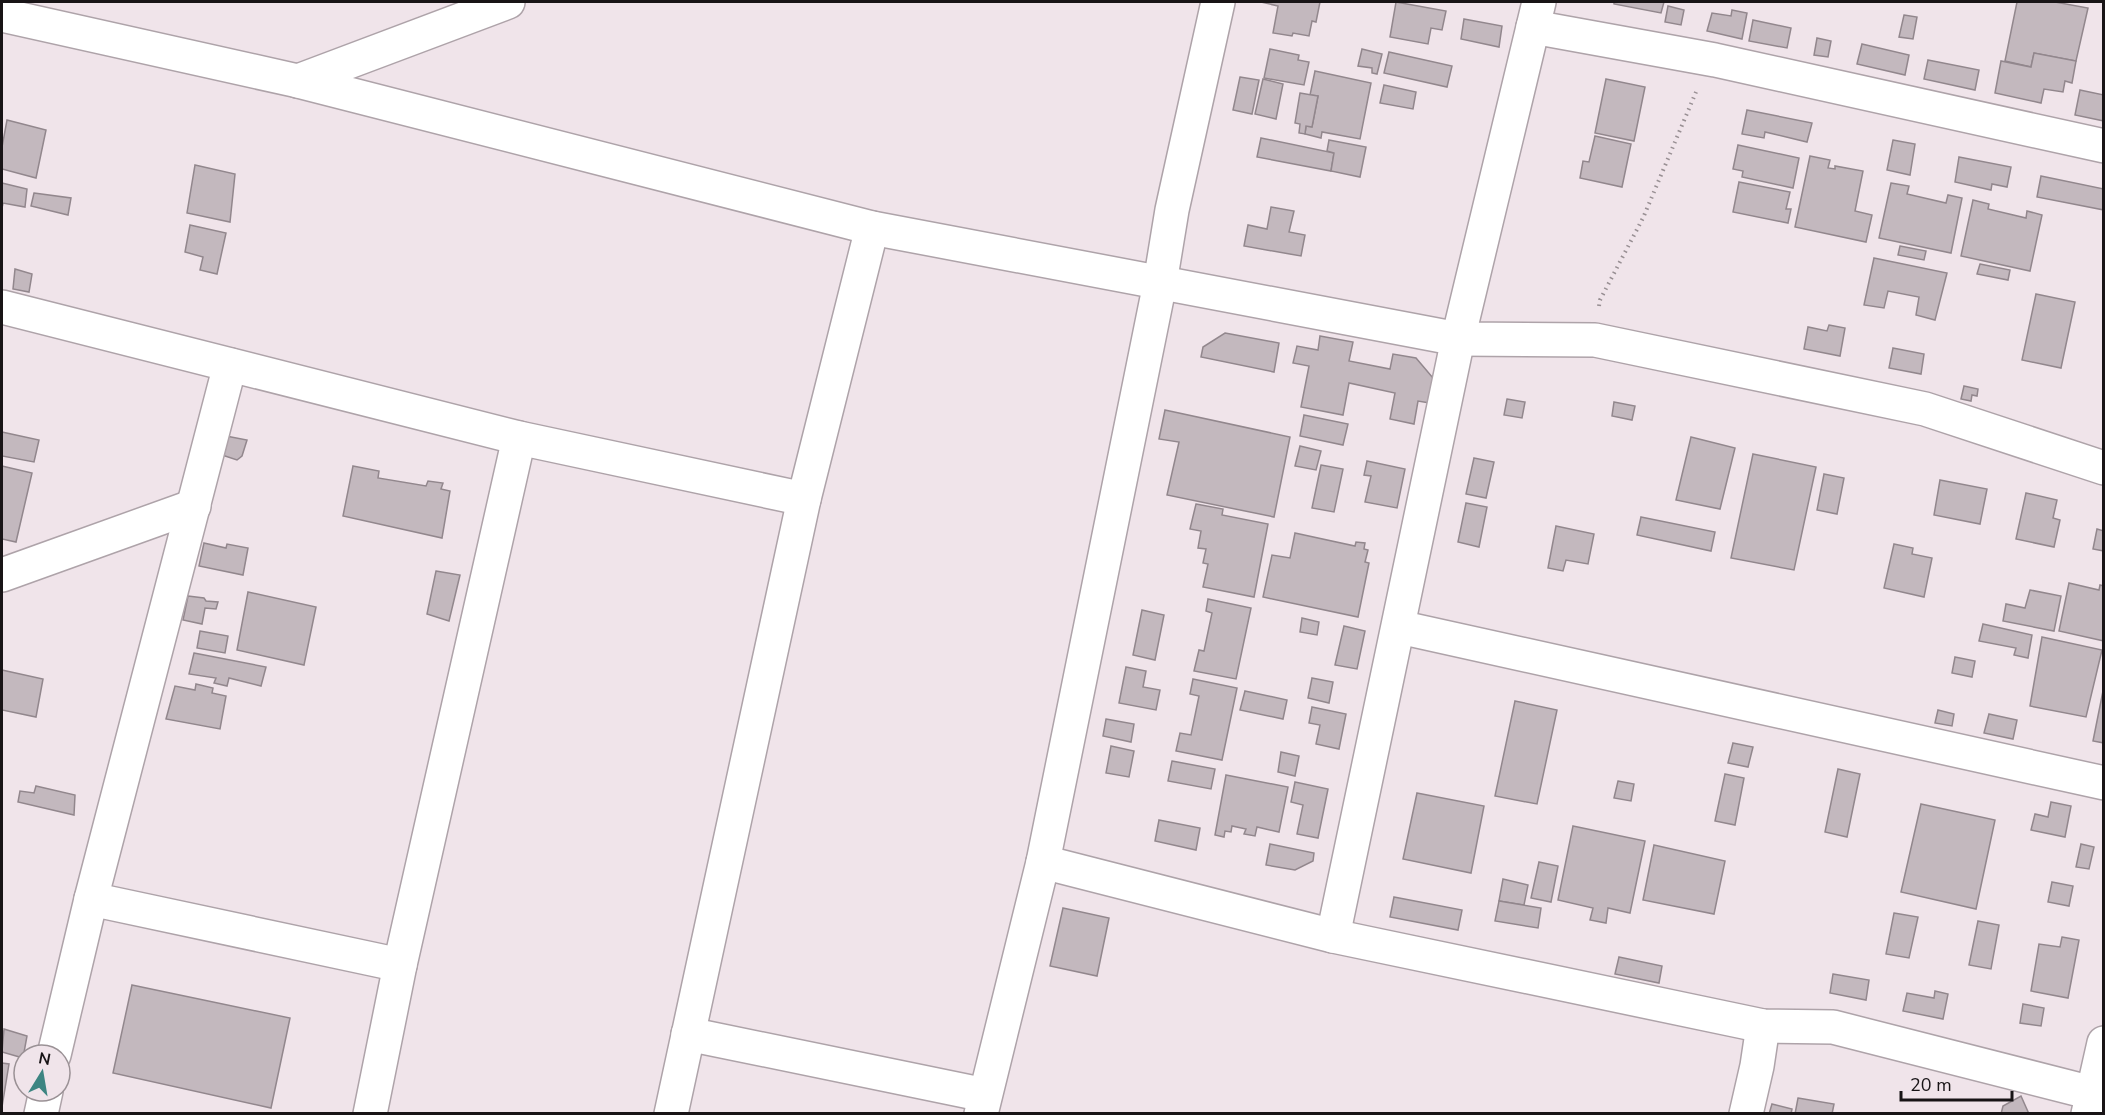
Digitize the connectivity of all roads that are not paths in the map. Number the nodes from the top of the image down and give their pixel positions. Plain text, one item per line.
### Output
1 (508, 2) edge
2 (1218, 2) edge
3 (1536, 14) edge
4 (2, 15) edge
5 (298, 81) junction
6 (2103, 146) edge
7 (872, 228) junction
8 (1160, 283) junction
9 (2, 307) edge
10 (1458, 339) junction
11 (230, 365) junction
12 (519, 438) junction
13 (2103, 468) edge
14 (804, 499) junction
15 (194, 506) junction
16 (2, 575) edge
17 (1399, 627) junction
18 (2103, 783) edge
19 (1043, 862) junction
20 (91, 899) junction
21 (1333, 936) junction
22 (400, 965) junction
23 (1763, 1026) junction
24 (688, 1034) junction
25 (57, 1043) edge
26 (2103, 1043) edge
27 (2095, 1101) edge
28 (983, 1104) edge
29 (370, 1113) edge
30 (670, 1113) edge
31 (1746, 1113) edge

1 - 5 street
2 - 8 street
3 - 6 street
3 - 10 street
4 - 5 street
5 - 7 street
7 - 8 street
7 - 14 street
8 - 10 street
8 - 19 street
9 - 11 street
10 - 13 street
10 - 17 street
11 - 12 street
11 - 15 street
12 - 14 street
12 - 22 street
14 - 24 street
15 - 16 street
15 - 20 street
17 - 18 street
17 - 21 street
19 - 21 street
19 - 28 street
20 - 22 street
20 - 25 street
21 - 23 street
22 - 29 street
23 - 27 street
23 - 31 street
24 - 28 street
24 - 30 street
26 - 27 street

